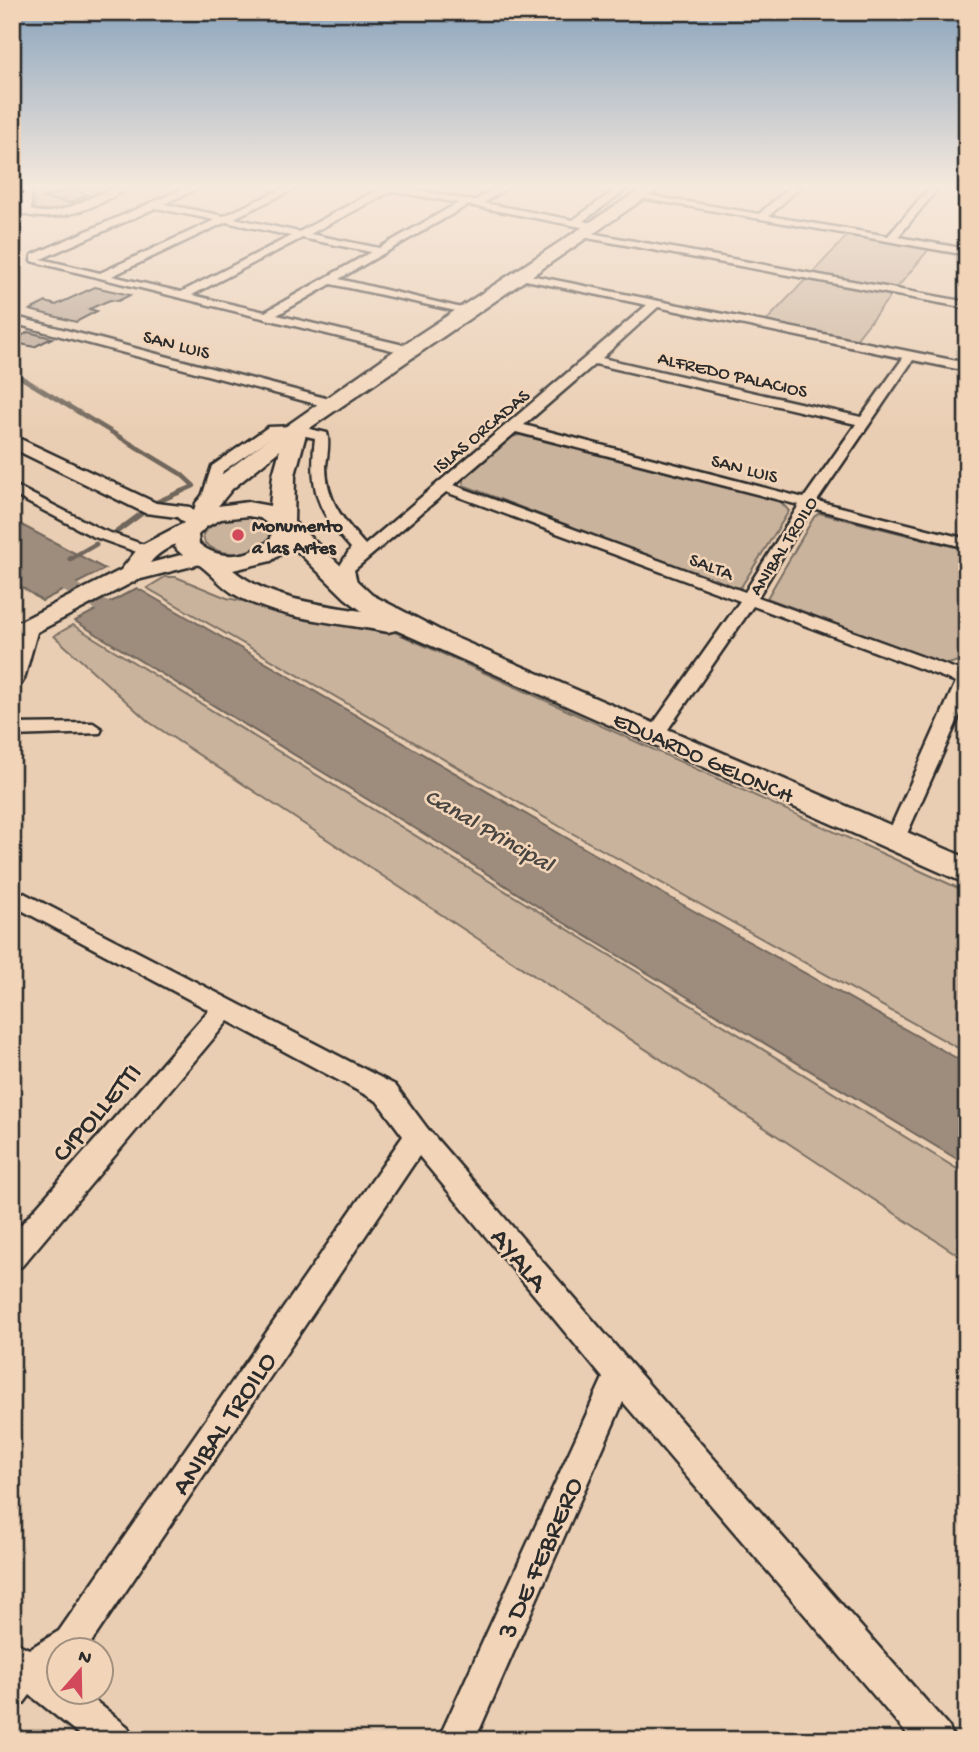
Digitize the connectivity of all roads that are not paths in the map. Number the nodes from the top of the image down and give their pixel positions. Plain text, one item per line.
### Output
1 (68, 269) edge
2 (119, 269) edge
3 (235, 269) edge
4 (348, 269) edge
5 (530, 269) edge
6 (787, 269) edge
7 (520, 276) junction
8 (101, 277) junction
9 (328, 280) junction
10 (182, 296) junction
11 (655, 304) junction
12 (967, 305) edge
13 (466, 312) junction
14 (267, 316) junction
15 (12, 319) edge
16 (408, 350) junction
17 (910, 356) junction
18 (593, 360) junction
19 (967, 368) edge
20 (332, 404) junction
21 (864, 422) junction
22 (514, 427) junction
23 (297, 430) junction
24 (12, 441) edge
25 (444, 486) junction
26 (12, 488) edge
27 (808, 503) junction
28 (199, 518) junction
29 (284, 526) junction
30 (967, 544) edge
31 (148, 551) junction
32 (205, 558) junction
33 (129, 575) junction
34 (349, 580) junction
35 (748, 601) junction
36 (19, 628) edge
37 (440, 641) junction
38 (12, 679) edge
39 (966, 680) edge
40 (93, 729) dead end
41 (12, 730) edge
42 (655, 734) junction
43 (895, 840) junction
44 (967, 872) edge
45 (12, 895) edge
46 (226, 1007) junction
47 (418, 1136) junction
48 (12, 1256) edge
49 (620, 1375) junction
50 (17, 1673) edge
51 (115, 1740) edge
52 (456, 1740) edge
53 (936, 1740) edge

1 - 8 street
2 - 8 street
3 - 10 street
4 - 9 street
5 - 7 main road
6 - 12 street
7 - 11 street
7 - 13 main road
8 - 10 street
9 - 13 street
9 - 14 street
10 - 14 street
11 - 17 street
11 - 18 street, ISLAS ORCADAS
13 - 16 main road
14 - 16 street
15 - 20 street, SAN LUIS
16 - 20 main road
17 - 19 street
17 - 21 street, ANIBAL TROILO
18 - 21 street, ALFREDO PALACIOS
18 - 22 street, ISLAS ORCADAS
20 - 23 main road
21 - 27 street, ANIBAL TROILO
22 - 25 street, ISLAS ORCADAS
22 - 27 street, SAN LUIS
23 - 28 main road
23 - 29 main road
23 - 34 street
24 - 28 street
25 - 34 street, ISLAS ORCADAS
25 - 35 street, SALTA
26 - 31 street
27 - 30 street, SAN LUIS
27 - 35 street, ANIBAL TROILO
28 - 29 main road, EDUARDO GELONCH
28 - 31 street
28 - 32 main road, EDUARDO GELONCH
29 - 32 main road
29 - 34 main road, EDUARDO GELONCH
31 - 33 street
32 - 33 street
32 - 37 main road, EDUARDO GELONCH
33 - 36 street
34 - 37 main road, EDUARDO GELONCH
35 - 39 street, SALTA
35 - 42 street, ANIBAL TROILO
36 - 38 street
37 - 42 main road, EDUARDO GELONCH
39 - 43 street
40 - 41 street
42 - 43 main road, EDUARDO GELONCH
43 - 44 main road, EDUARDO GELONCH
45 - 46 street, AYALA
46 - 47 street, AYALA
46 - 48 street, CIPOLLETTI
47 - 49 street, AYALA
47 - 50 street, ANIBAL TROILO
49 - 52 street, 3 DE FEBRERO
49 - 53 street, AYALA
50 - 51 street

